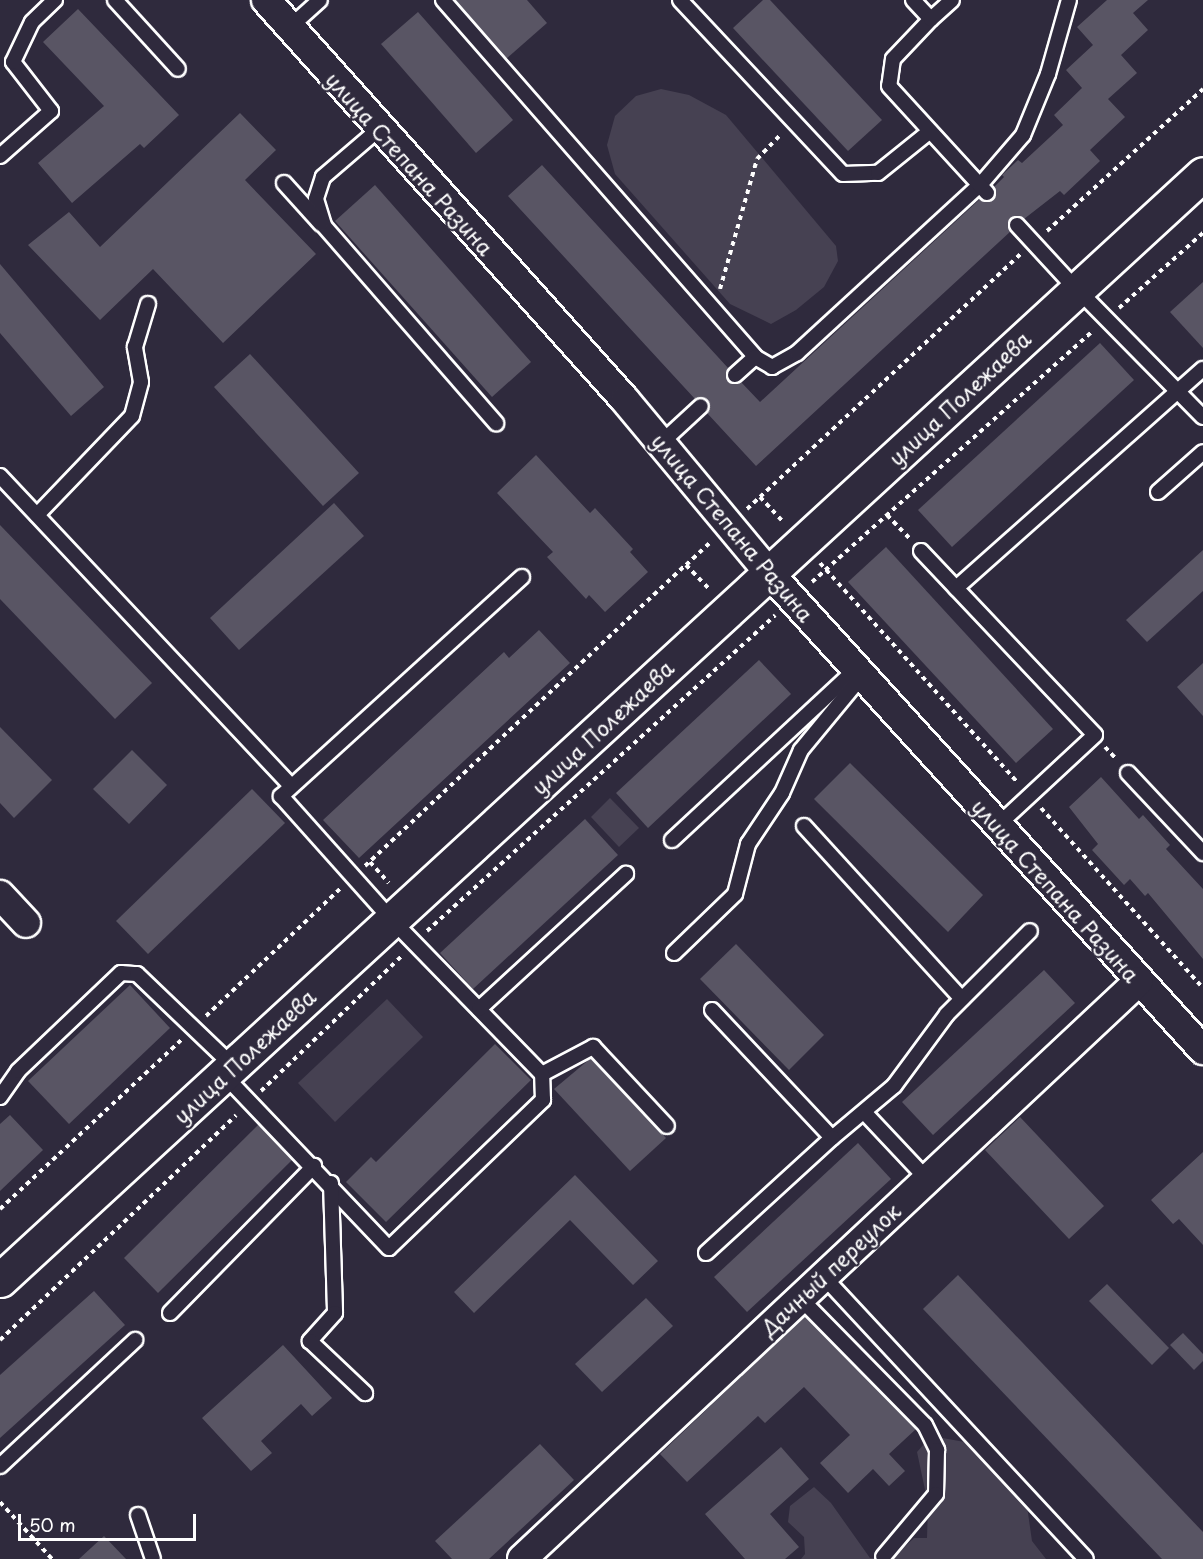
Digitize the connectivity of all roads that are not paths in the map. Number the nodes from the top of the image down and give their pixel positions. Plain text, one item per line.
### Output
1 (55, 0) edge
2 (115, 0) edge
3 (266, 0) edge
4 (320, 0) edge
5 (443, 0) edge
6 (680, 0) edge
7 (913, 0) edge
8 (952, 0) edge
9 (1069, 0) edge
10 (931, 20) junction
11 (290, 27) junction
12 (178, 69) dead end
13 (379, 129) junction
14 (929, 132) junction
15 (0, 156) edge
16 (1203, 174) edge
17 (284, 183) dead end
18 (983, 189) junction
19 (1017, 225) dead end
20 (324, 226) junction
21 (1077, 290) junction
22 (148, 303) dead end
23 (755, 357) junction
24 (1203, 369) edge
25 (735, 375) dead end
26 (1178, 391) junction
27 (701, 406) dead end
28 (1203, 417) edge
29 (496, 423) dead end
30 (661, 443) junction
31 (1203, 452) edge
32 (0, 476) edge
33 (1158, 492) dead end
34 (37, 515) junction
35 (921, 551) road end
36 (770, 573) junction
37 (522, 577) dead end
38 (956, 588) junction
39 (859, 672) junction
40 (1128, 772) road end
41 (291, 786) junction
42 (804, 826) dead end
43 (997, 826) junction
44 (672, 840) dead end
45 (1203, 853) edge
46 (626, 874) dead end
47 (0, 895) edge
48 (392, 920) junction
49 (26, 923) dead end
50 (1030, 931) dead end
51 (674, 953) dead end
52 (1139, 981) junction
53 (962, 999) junction
54 (479, 1009) junction
55 (712, 1010) dead end
56 (1203, 1050) edge
57 (228, 1070) junction
58 (542, 1074) junction
59 (0, 1097) edge
60 (864, 1112) junction
61 (667, 1126) dead end
62 (832, 1138) junction
63 (314, 1166) junction
64 (927, 1179) junction
65 (331, 1183) junction
66 (706, 1253) dead end
67 (823, 1276) junction
68 (0, 1280) edge
69 (800, 1298) junction
70 (170, 1313) dead end
71 (135, 1340) dead end
72 (365, 1393) dead end
73 (0, 1466) edge
74 (138, 1515) dead end
75 (883, 1557) dead end
76 (153, 1559) edge
77 (522, 1559) edge
78 (1086, 1559) edge

1 - 15 lane
2 - 12 lane
3 - 11 street, улица Степана Разина
4 - 11 lane
5 - 23 lane
6 - 14 lane
7 - 10 lane
8 - 10 lane
9 - 18 lane
10 - 14 lane
11 - 13 street, улица Степана Разина
13 - 20 lane
13 - 30 street, улица Степана Разина
14 - 18 lane
16 - 21 main road, улица Полежаева
17 - 20 lane
18 - 23 lane
19 - 21 lane
20 - 29 lane
21 - 26 lane
21 - 36 main road, улица Полежаева
22 - 34 lane
23 - 25 lane
24 - 26 lane
26 - 28 lane
26 - 38 lane
27 - 30 lane
30 - 36 street, улица Степана Разина
31 - 33 lane
32 - 34 lane
34 - 41 lane
35 - 38 lane
36 - 39 street, улица Степана Разина
36 - 48 main road, улица Полежаева
37 - 41 lane
38 - 43 lane
39 - 43 street, улица Степана Разина
39 - 44 lane
39 - 51 lane
40 - 45 lane
41 - 48 lane
42 - 53 lane
43 - 52 street, улица Степана Разина
46 - 54 lane
47 - 49 street
48 - 54 lane
48 - 57 main road, улица Полежаева
50 - 53 lane
52 - 56 street, улица Степана Разина
52 - 64 street, Дачный переулок
53 - 60 lane
54 - 58 lane
55 - 62 lane
57 - 59 lane
57 - 63 lane
57 - 68 main road, улица Полежаева
58 - 61 lane
58 - 65 lane
60 - 62 lane
60 - 64 lane
62 - 66 lane
63 - 65 lane
63 - 70 lane
64 - 67 street, Дачный переулок
65 - 72 lane
67 - 69 street, Дачный переулок
67 - 78 lane
69 - 75 lane
69 - 77 street, Дачный переулок
71 - 73 lane
74 - 76 lane

